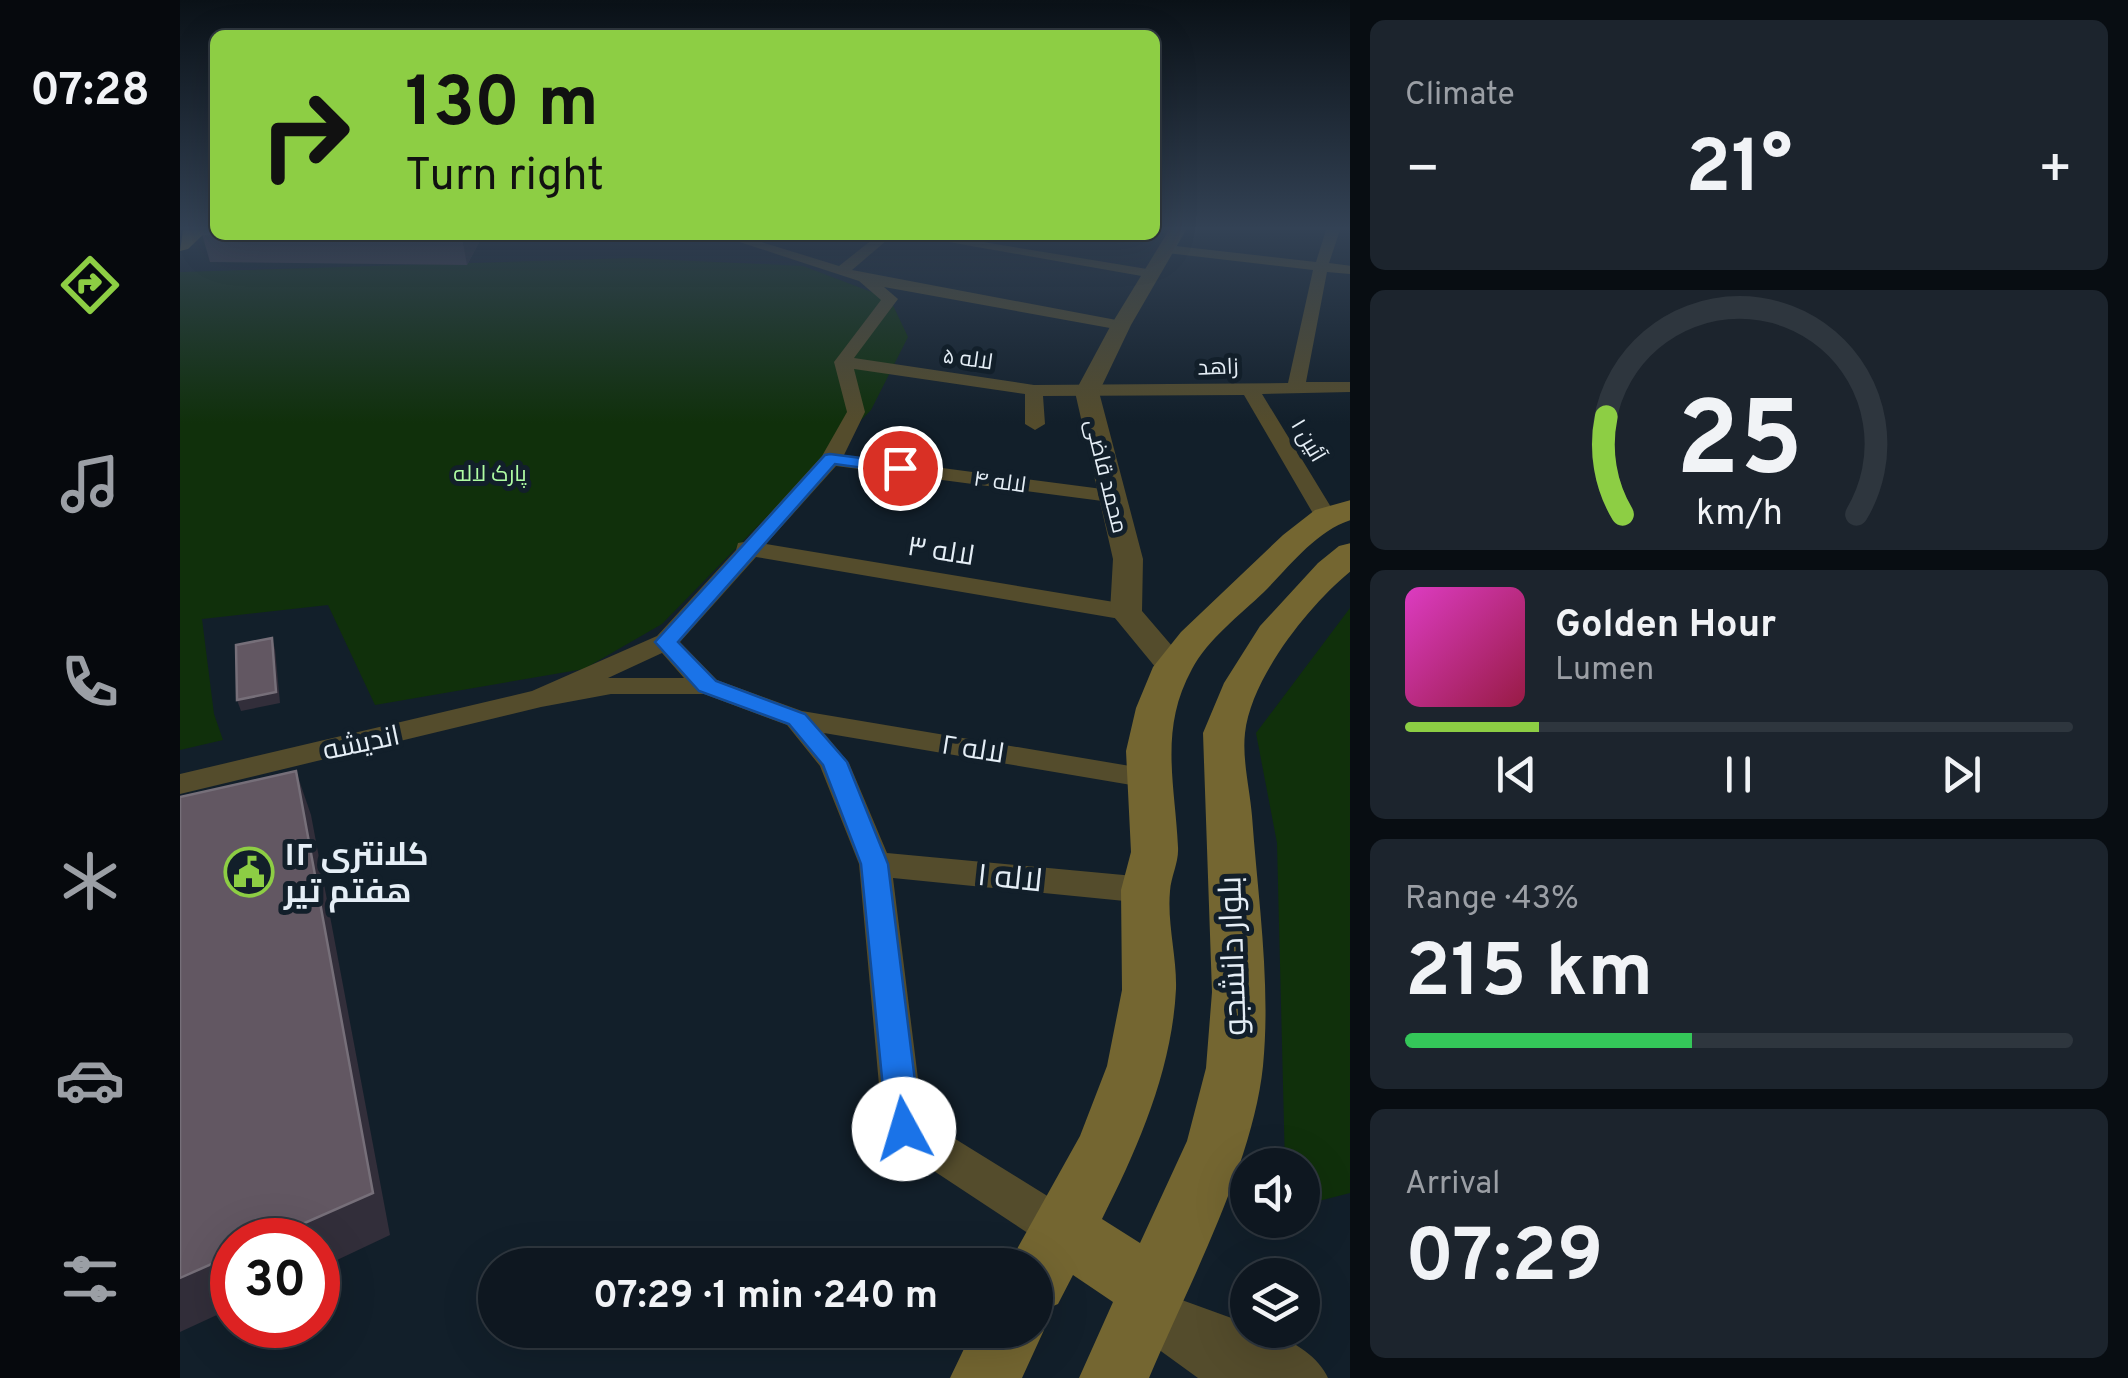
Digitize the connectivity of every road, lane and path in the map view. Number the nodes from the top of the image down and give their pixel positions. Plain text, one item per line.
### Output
1 (884, 294) edge
2 (953, 294) edge
3 (1140, 294) edge
4 (1315, 294) edge
5 (1121, 325) junction
6 (843, 362) junction
7 (1350, 387) edge
8 (1249, 388) junction
9 (1296, 388) junction
10 (1034, 390) junction
11 (1087, 392) junction
12 (1035, 424) dead end
13 (830, 459) junction
14 (1110, 496) junction
15 (1342, 526) edge
16 (746, 548) junction
17 (1126, 612) junction
18 (666, 642) junction
19 (1174, 668) junction
20 (708, 686) junction
21 (541, 698) junction
22 (797, 719) junction
23 (1149, 778) junction
24 (185, 781) edge
25 (875, 864) junction
26 (1146, 890) junction
27 (1040, 1248) edge
28 (1052, 1248) edge
29 (1053, 1257) edge
30 (1149, 1300) junction
31 (1000, 1348) edge
32 (984, 1378) edge
33 (1114, 1378) edge
34 (1238, 1378) edge
35 (1304, 1378) edge

1 - 6 street
2 - 5 street
3 - 5 street, محمد قاضی
4 - 9 street
5 - 11 street, محمد قاضی
6 - 10 street, لاله ۵
6 - 13 street
7 - 9 street, زاهد
8 - 9 street, زاهد
8 - 11 street, زاهد
8 - 15 street, آئین ۱
10 - 11 street, لاله ۵
10 - 12 street
11 - 14 street, محمد قاضی
13 - 14 street, لاله ۴
13 - 16 street
14 - 17 street, محمد قاضی
15 - 19 main road
15 - 30 main road, بلوار دانشجو
16 - 17 street, لاله ۳
16 - 18 street
17 - 19 street
18 - 20 street
18 - 21 street
19 - 23 main road
20 - 21 street
20 - 22 street, لاله ۲
21 - 24 street, اندیشه
22 - 23 street, لاله ۲
22 - 25 street
23 - 26 main road
25 - 26 street, لاله ۱
25 - 27 street
26 - 28 main road
29 - 30 main road
30 - 33 main road, بلوار دانشجو
30 - 34 street
30 - 35 street
31 - 32 main road

